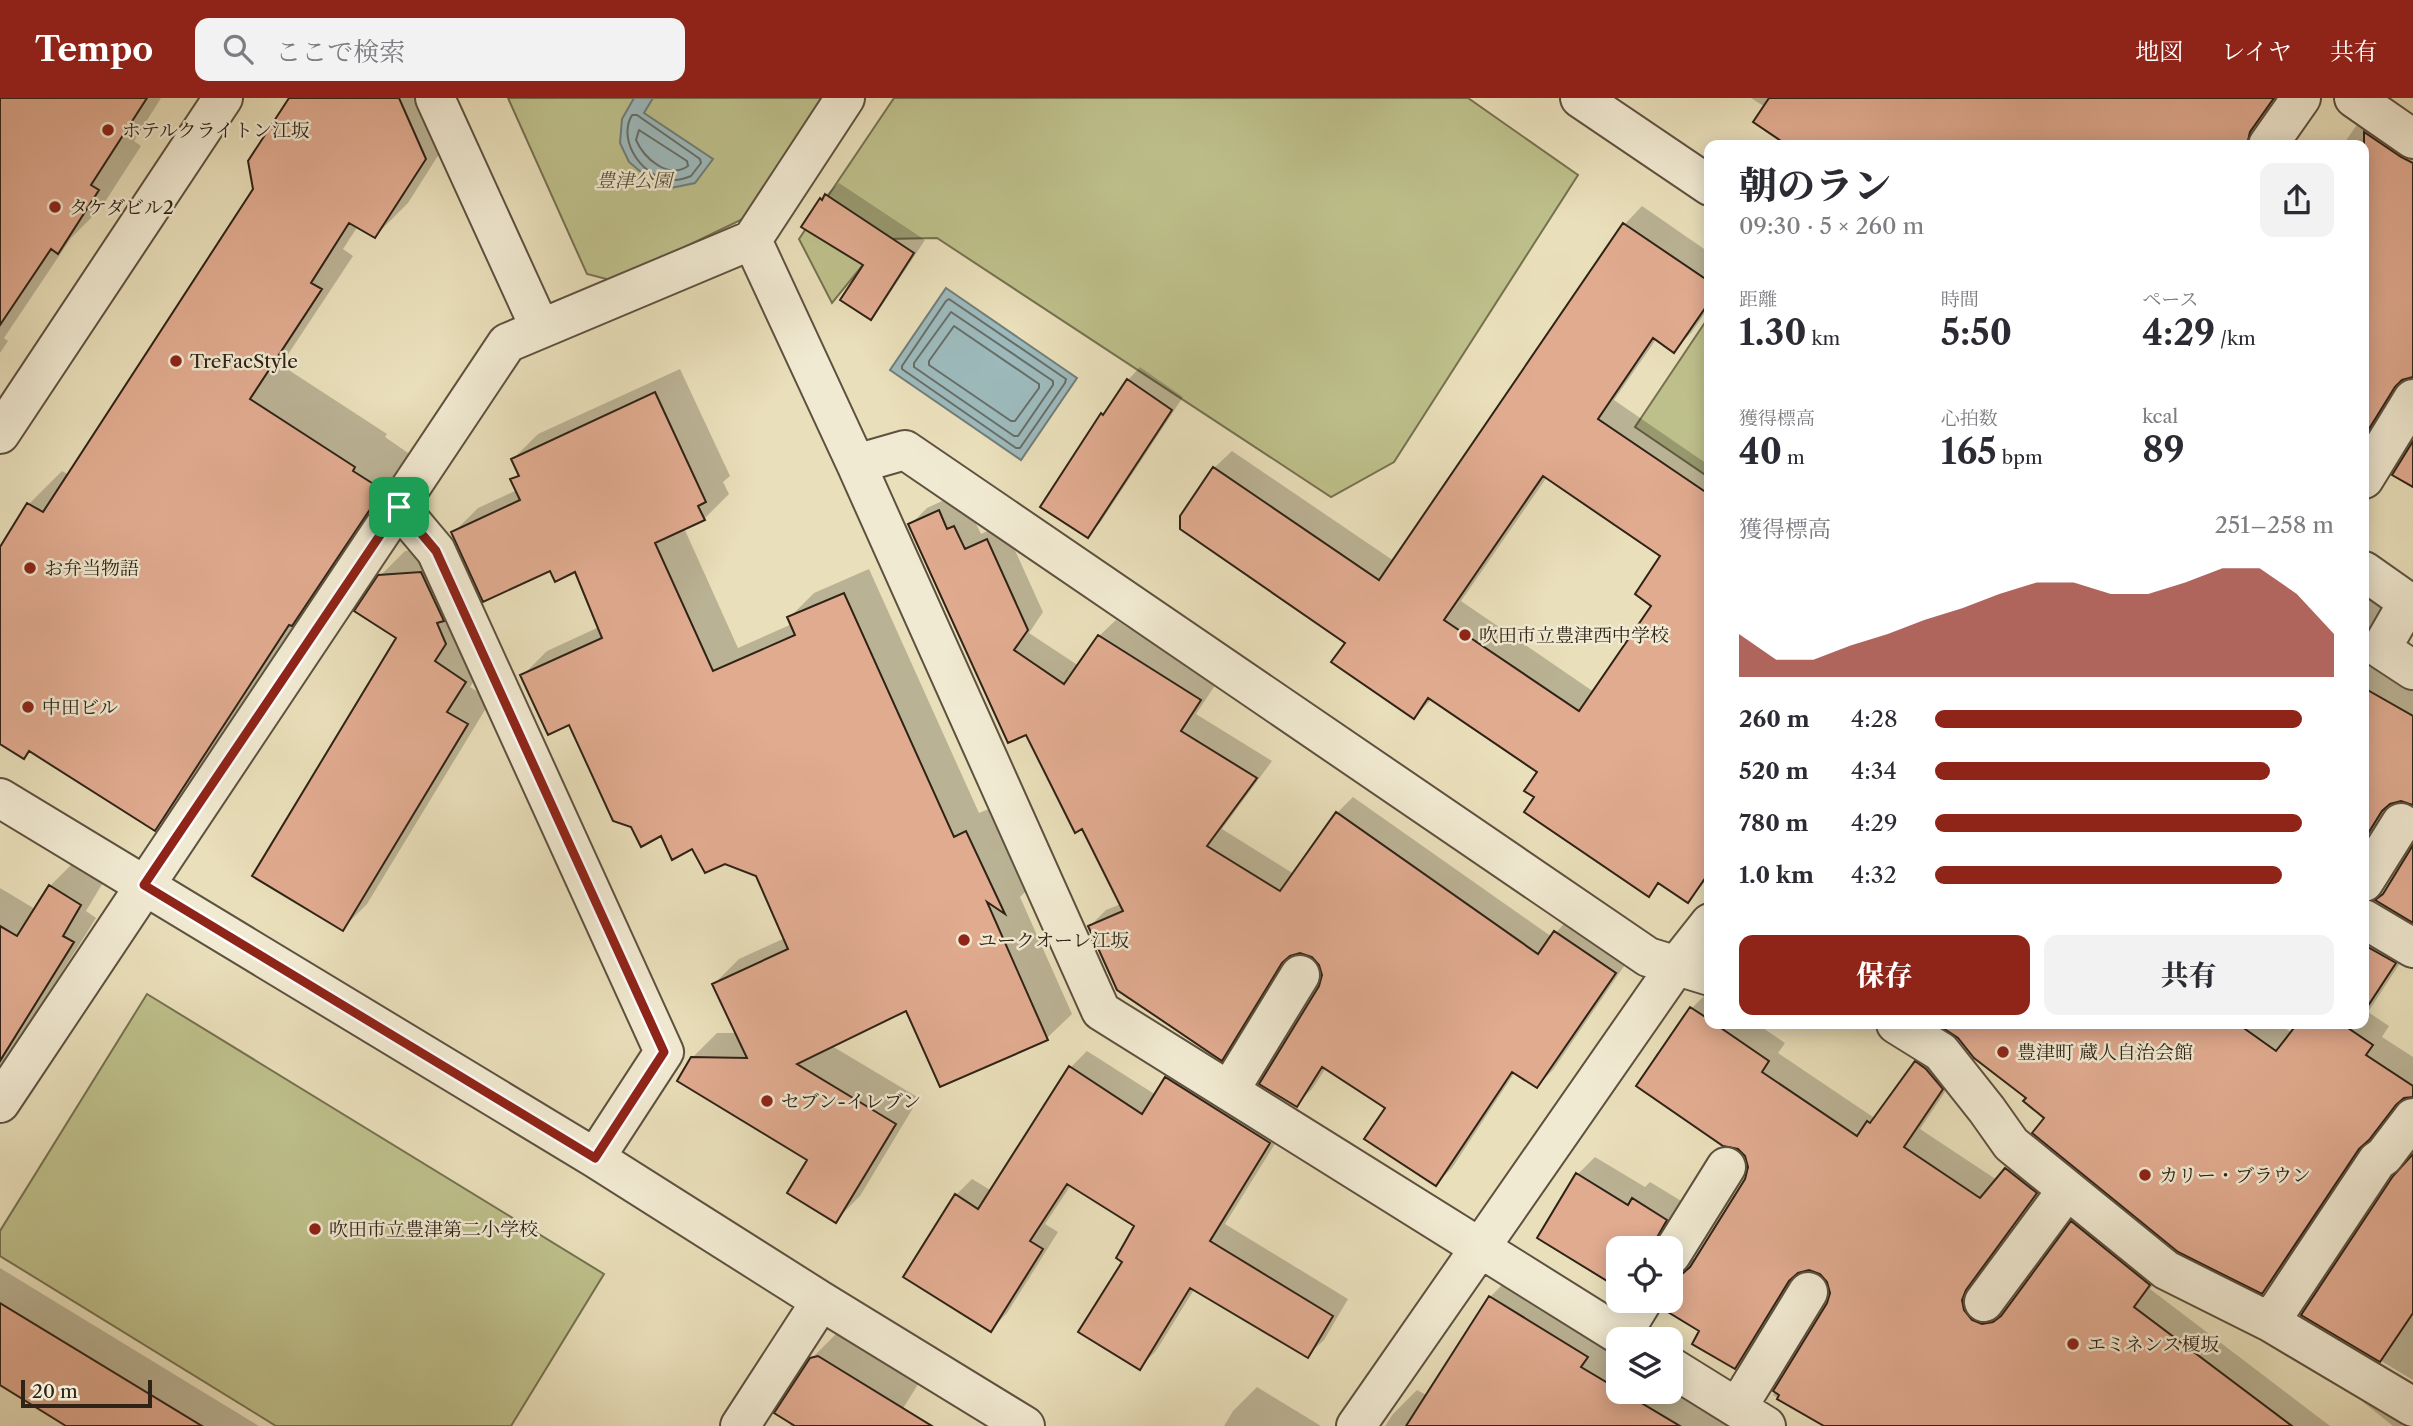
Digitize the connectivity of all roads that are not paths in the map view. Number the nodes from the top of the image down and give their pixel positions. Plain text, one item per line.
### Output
1 (223, 98) edge
2 (435, 98) edge
3 (845, 98) edge
4 (1580, 98) edge
5 (2301, 98) edge
6 (2354, 98) edge
7 (2413, 139) edge
8 (2272, 140) edge
9 (1704, 182) edge
10 (752, 240) junction
11 (540, 328) junction
12 (2413, 399) edge
13 (0, 434) edge
14 (856, 464) junction
15 (2369, 471) edge
16 (399, 507) junction
17 (2369, 575) edge
18 (2413, 670) edge
19 (0, 798) edge
20 (2400, 823) dead end
21 (2369, 874) edge
22 (144, 885) junction
23 (2369, 922) edge
24 (1704, 940) edge
25 (2413, 948) edge
26 (1693, 971) edge
27 (1300, 975) dead end
28 (1904, 1029) edge
29 (1229, 1091) junction
30 (0, 1103) edge
31 (2413, 1118) edge
32 (595, 1158) junction
33 (1726, 1167) dead end
34 (2067, 1190) junction
35 (1683, 1236) edge
36 (1481, 1249) junction
37 (1808, 1292) dead end
38 (821, 1301) junction
39 (1984, 1302) dead end
40 (2270, 1322) junction
41 (1608, 1327) edge
42 (1683, 1374) edge
43 (2413, 1407) edge
44 (1752, 1417) edge
45 (740, 1426) edge
46 (1025, 1426) edge
47 (1356, 1426) edge

1 - 13 street
2 - 11 street
3 - 10 street
4 - 9 street
5 - 8 street
6 - 7 street
10 - 11 street
10 - 14 street
11 - 16 street
12 - 15 street
14 - 26 street
14 - 29 street
16 - 22 street
16 - 32 street
17 - 18 street
19 - 22 street
20 - 21 street
22 - 30 street
22 - 32 street
23 - 25 street
24 - 26 street
26 - 36 street
27 - 29 street
28 - 34 street
29 - 36 street
31 - 40 street
32 - 38 street
33 - 35 street
34 - 39 street
34 - 40 street
36 - 41 street
36 - 47 street
37 - 44 street
38 - 45 street
38 - 46 street
40 - 43 street
42 - 44 street

